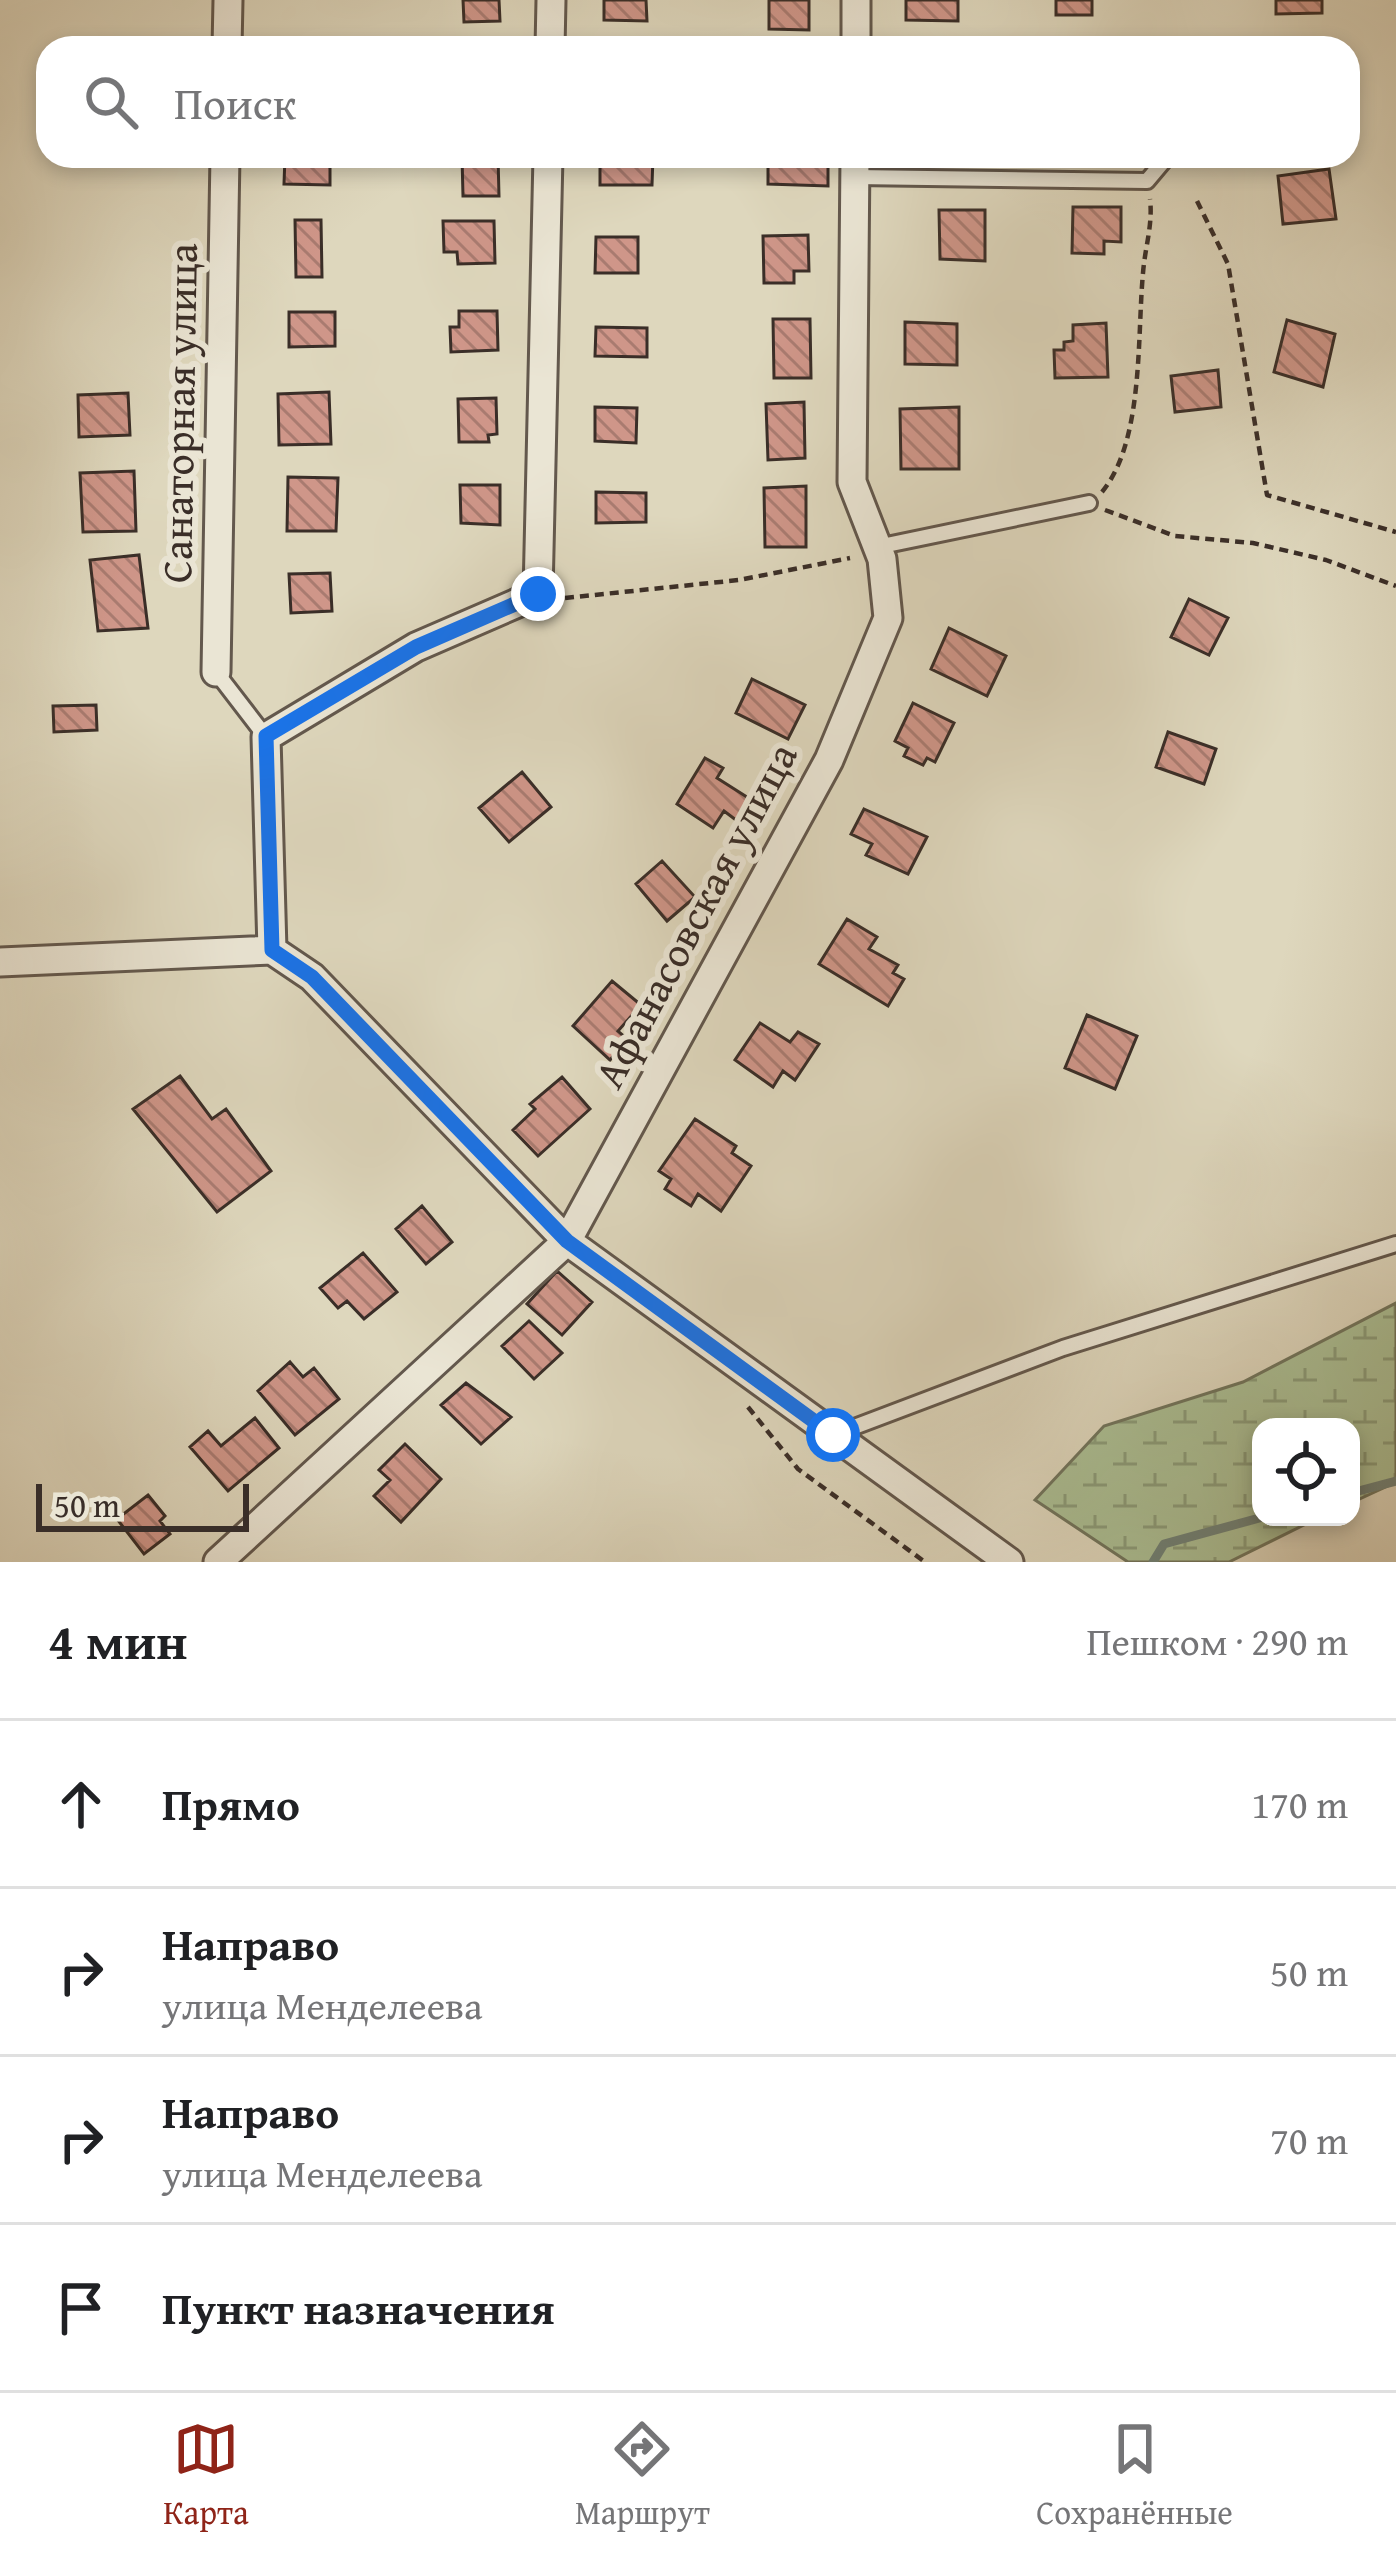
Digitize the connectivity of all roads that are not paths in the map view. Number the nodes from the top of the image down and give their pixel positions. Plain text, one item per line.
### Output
1 (228, 0) edge
2 (551, 0) edge
3 (856, 0) edge
4 (227, 36) edge
5 (550, 36) edge
6 (856, 36) edge
7 (226, 168) edge
8 (548, 168) edge
9 (855, 168) edge
10 (892, 168) edge
11 (1159, 168) edge
12 (1089, 503) road end
13 (878, 547) junction
14 (216, 672) joint
15 (266, 736) junction
16 (272, 950) junction
17 (0, 962) edge
18 (567, 1241) junction
19 (1396, 1244) edge
20 (833, 1435) junction
21 (218, 1562) edge
22 (1009, 1562) edge

1 - 4 street
2 - 5 street
3 - 6 street
7 - 14 street, Санаторная улица
8 - 15 street
9 - 13 street, Афанасовская улица
10 - 11 lane
12 - 13 lane
13 - 18 street, Афанасовская улица
14 - 15 lane
15 - 16 street
16 - 17 street
16 - 18 street
18 - 20 street
18 - 21 street, Афанасовская улица
19 - 20 lane
20 - 22 street

